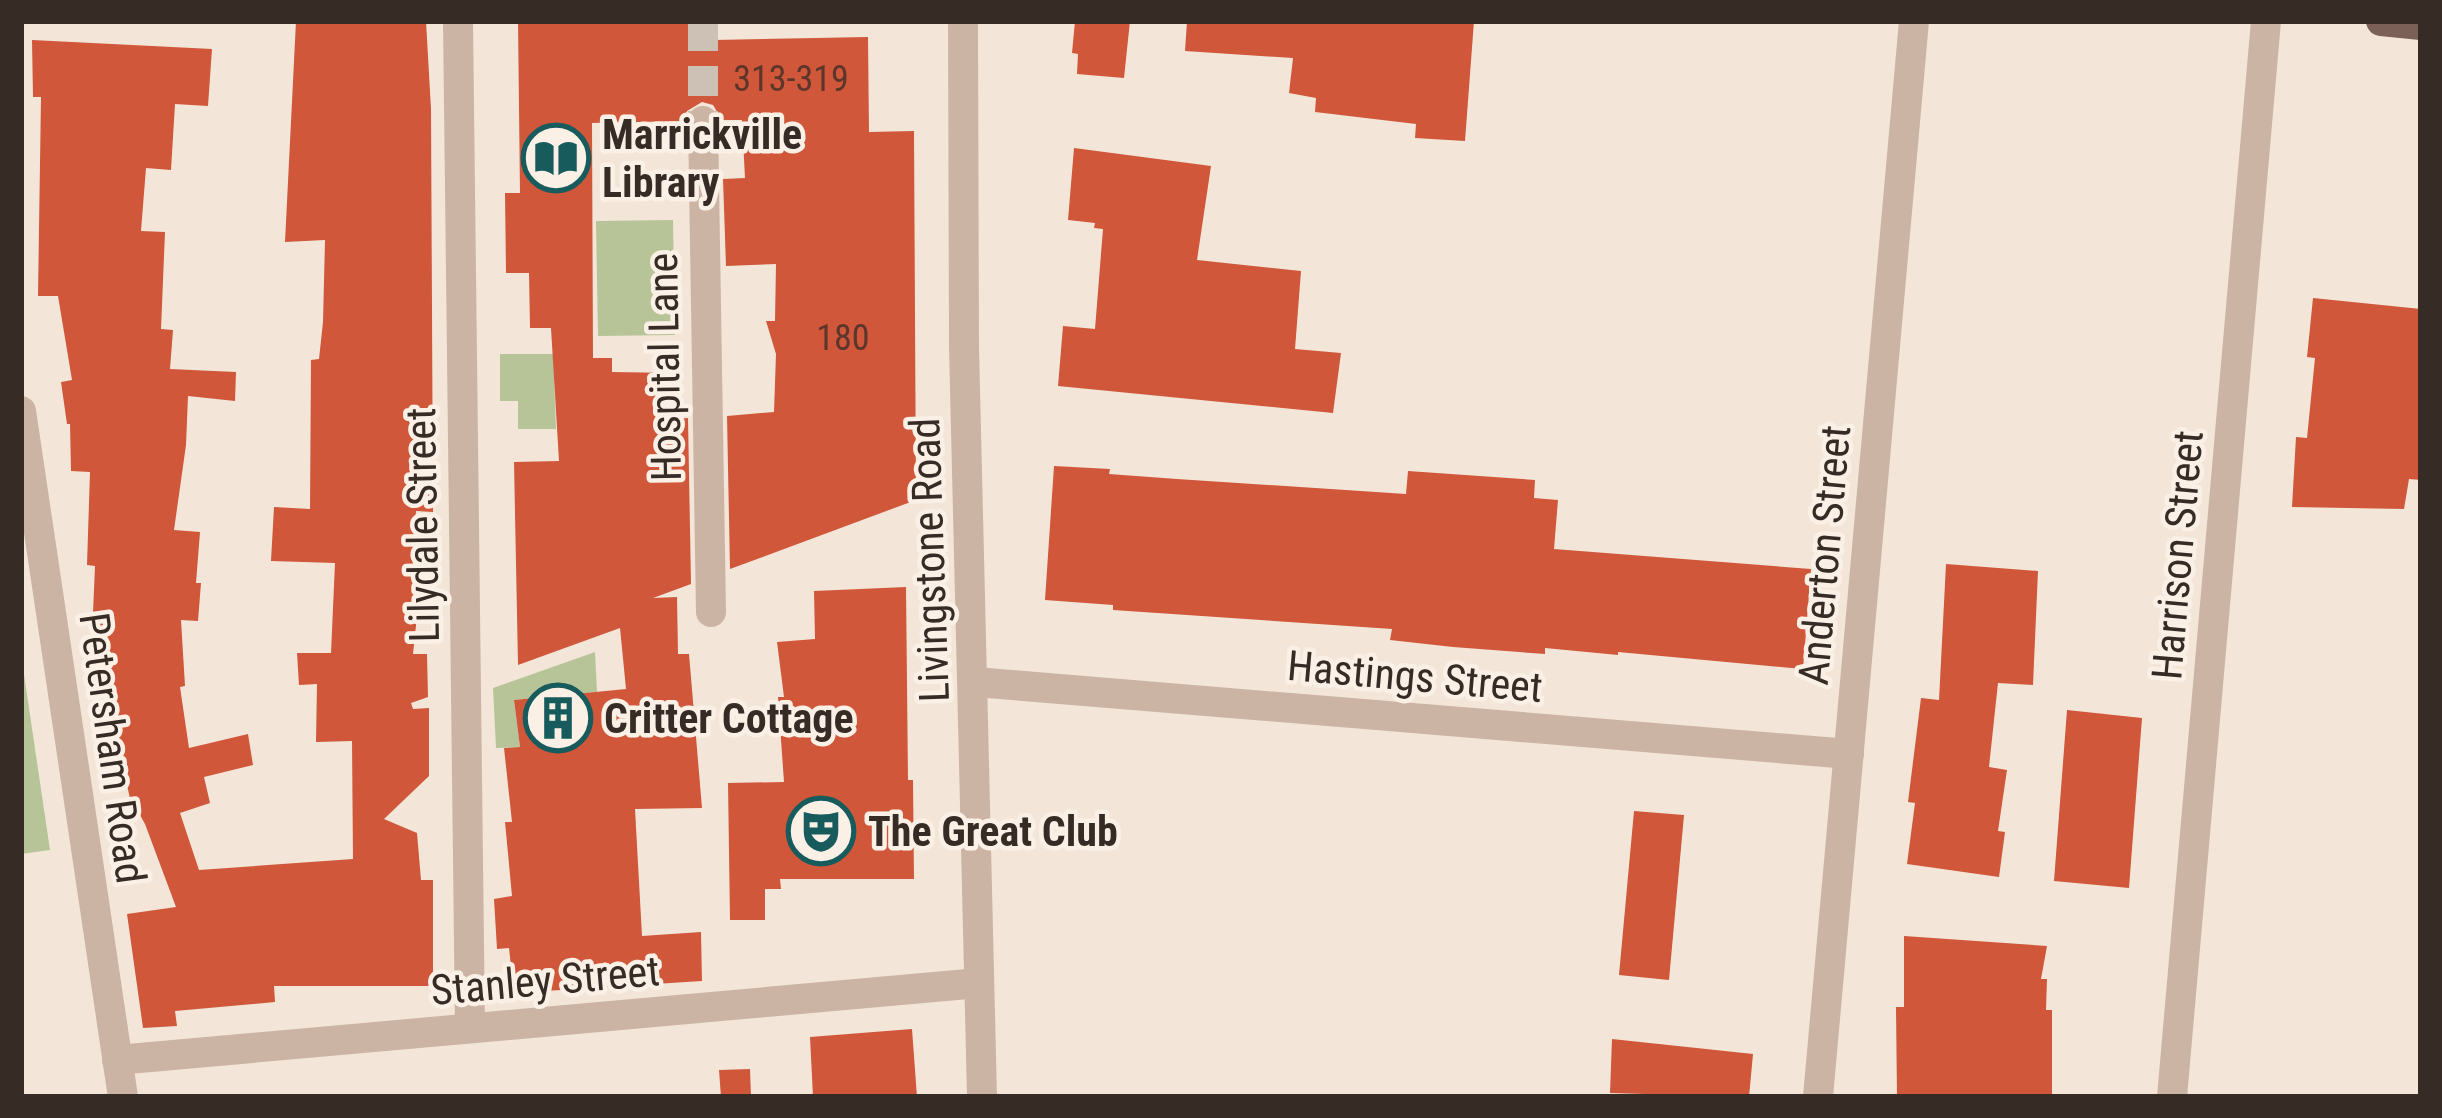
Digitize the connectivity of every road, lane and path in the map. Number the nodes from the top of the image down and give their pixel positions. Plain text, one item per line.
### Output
1 (458, 21) edge
2 (963, 21) edge
3 (1914, 21) edge
4 (2266, 21) edge
5 (2381, 21) edge
6 (2421, 25) edge
7 (704, 121) tunnel mouth
8 (21, 411) edge
9 (711, 612) dead end
10 (975, 682) junction
11 (1849, 754) junction
12 (980, 983) junction
13 (470, 1028) junction
14 (117, 1060) junction
15 (123, 1097) edge
16 (982, 1097) edge
17 (1818, 1097) edge
18 (2172, 1097) edge

1 - 13 street, Lilydale Street
2 - 10 street, Livingstone Road
3 - 11 street, Anderton Street
4 - 18 street, Harrison Street
5 - 6 main road
7 - 9 street, Hospital Lane
8 - 14 street, Petersham Road
10 - 11 street, Hastings Street
10 - 12 street, Livingstone Road
11 - 17 street, Anderton Street
12 - 13 street, Stanley Street
12 - 16 street, Livingstone Road
13 - 14 street, Stanley Street
14 - 15 street, Petersham Road

